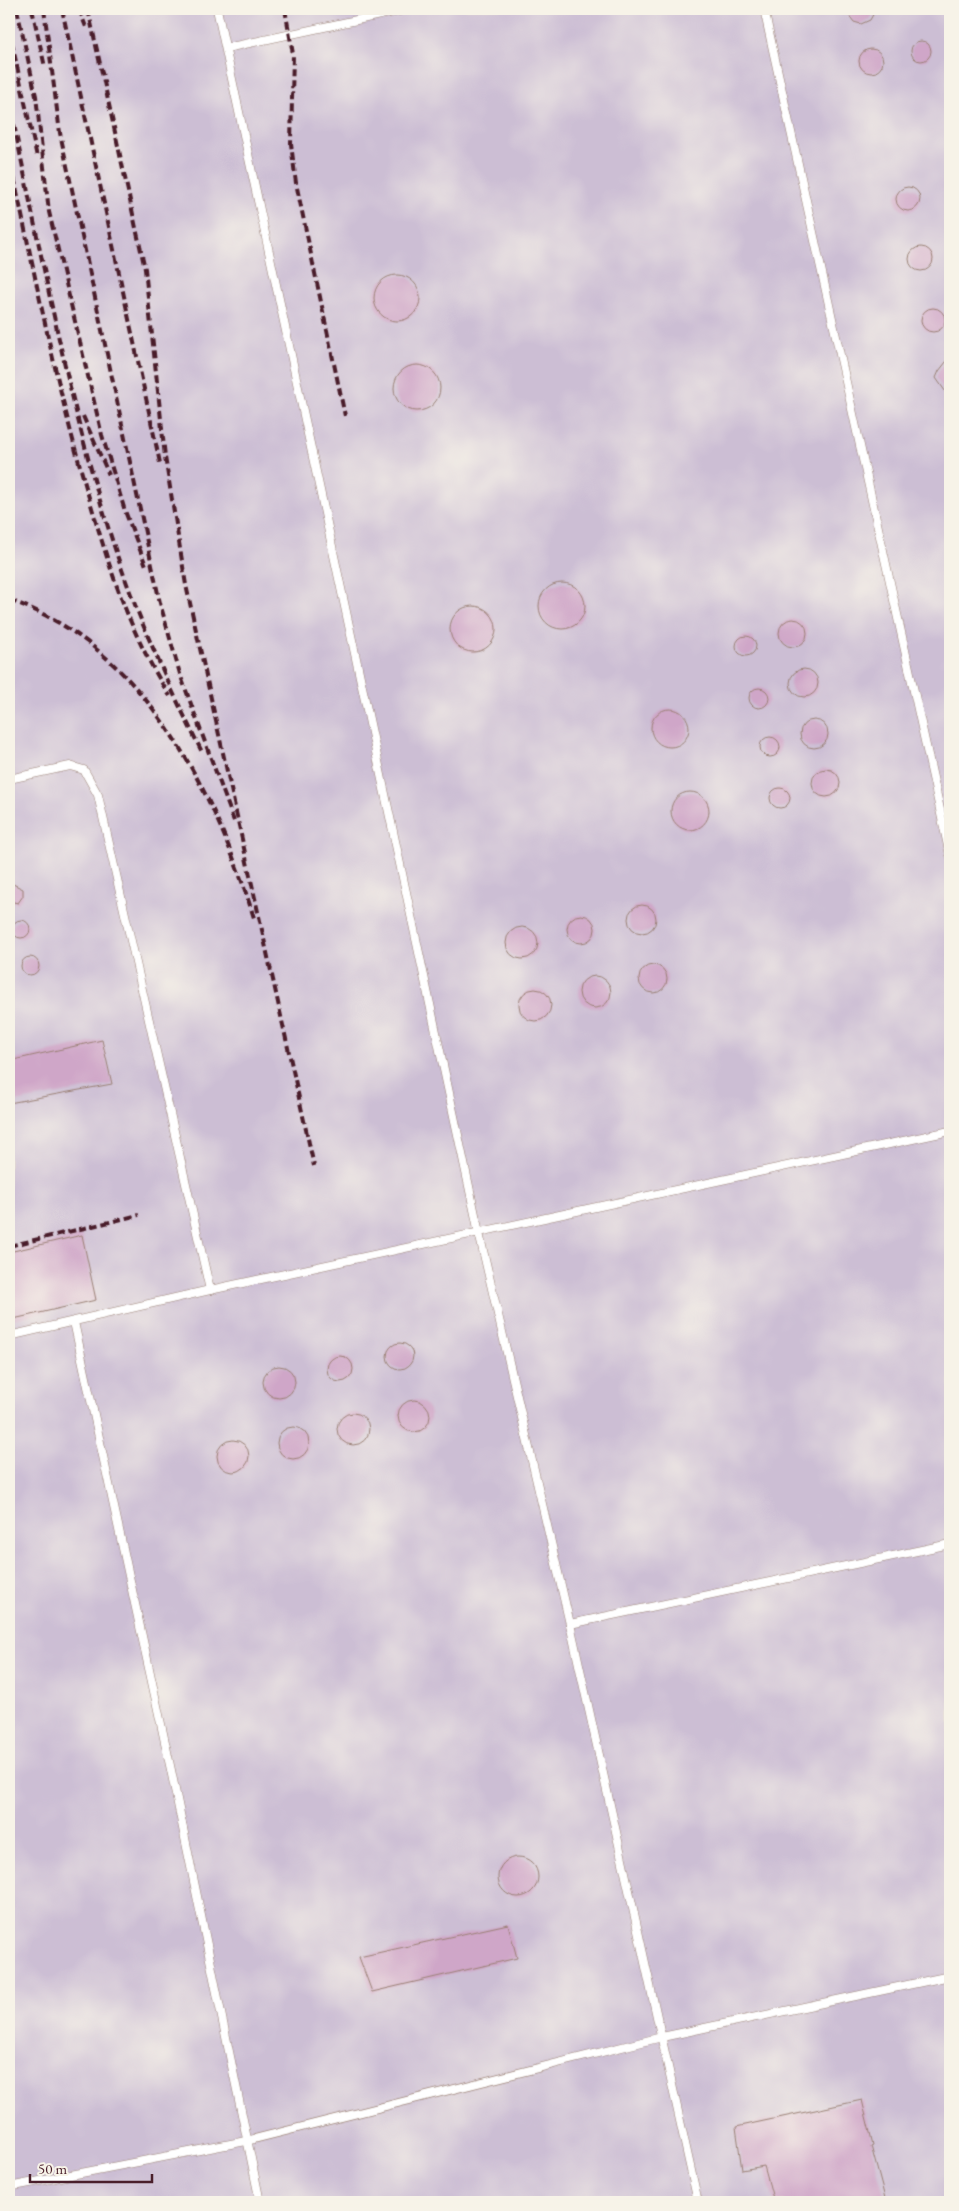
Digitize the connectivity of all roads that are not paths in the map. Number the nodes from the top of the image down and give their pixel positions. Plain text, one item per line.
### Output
1 (217, 9) edge
2 (408, 9) edge
3 (764, 9) edge
4 (226, 48) junction
5 (9, 779) edge
6 (950, 855) edge
7 (950, 1132) edge
8 (479, 1233) junction
9 (210, 1290) junction
10 (74, 1322) junction
11 (9, 1336) edge
12 (950, 1544) edge
13 (570, 1624) junction
14 (950, 1976) edge
15 (662, 2037) junction
16 (246, 2141) junction
17 (9, 2187) edge
18 (260, 2202) edge
19 (698, 2202) edge

1 - 4 lane
2 - 4 lane
3 - 6 lane
4 - 8 lane
5 - 9 lane
7 - 8 lane
8 - 9 lane
8 - 13 lane
9 - 10 lane
10 - 11 lane
10 - 16 lane
12 - 13 lane
13 - 15 lane
14 - 15 lane
15 - 16 lane
15 - 19 lane
16 - 17 lane
16 - 18 lane

